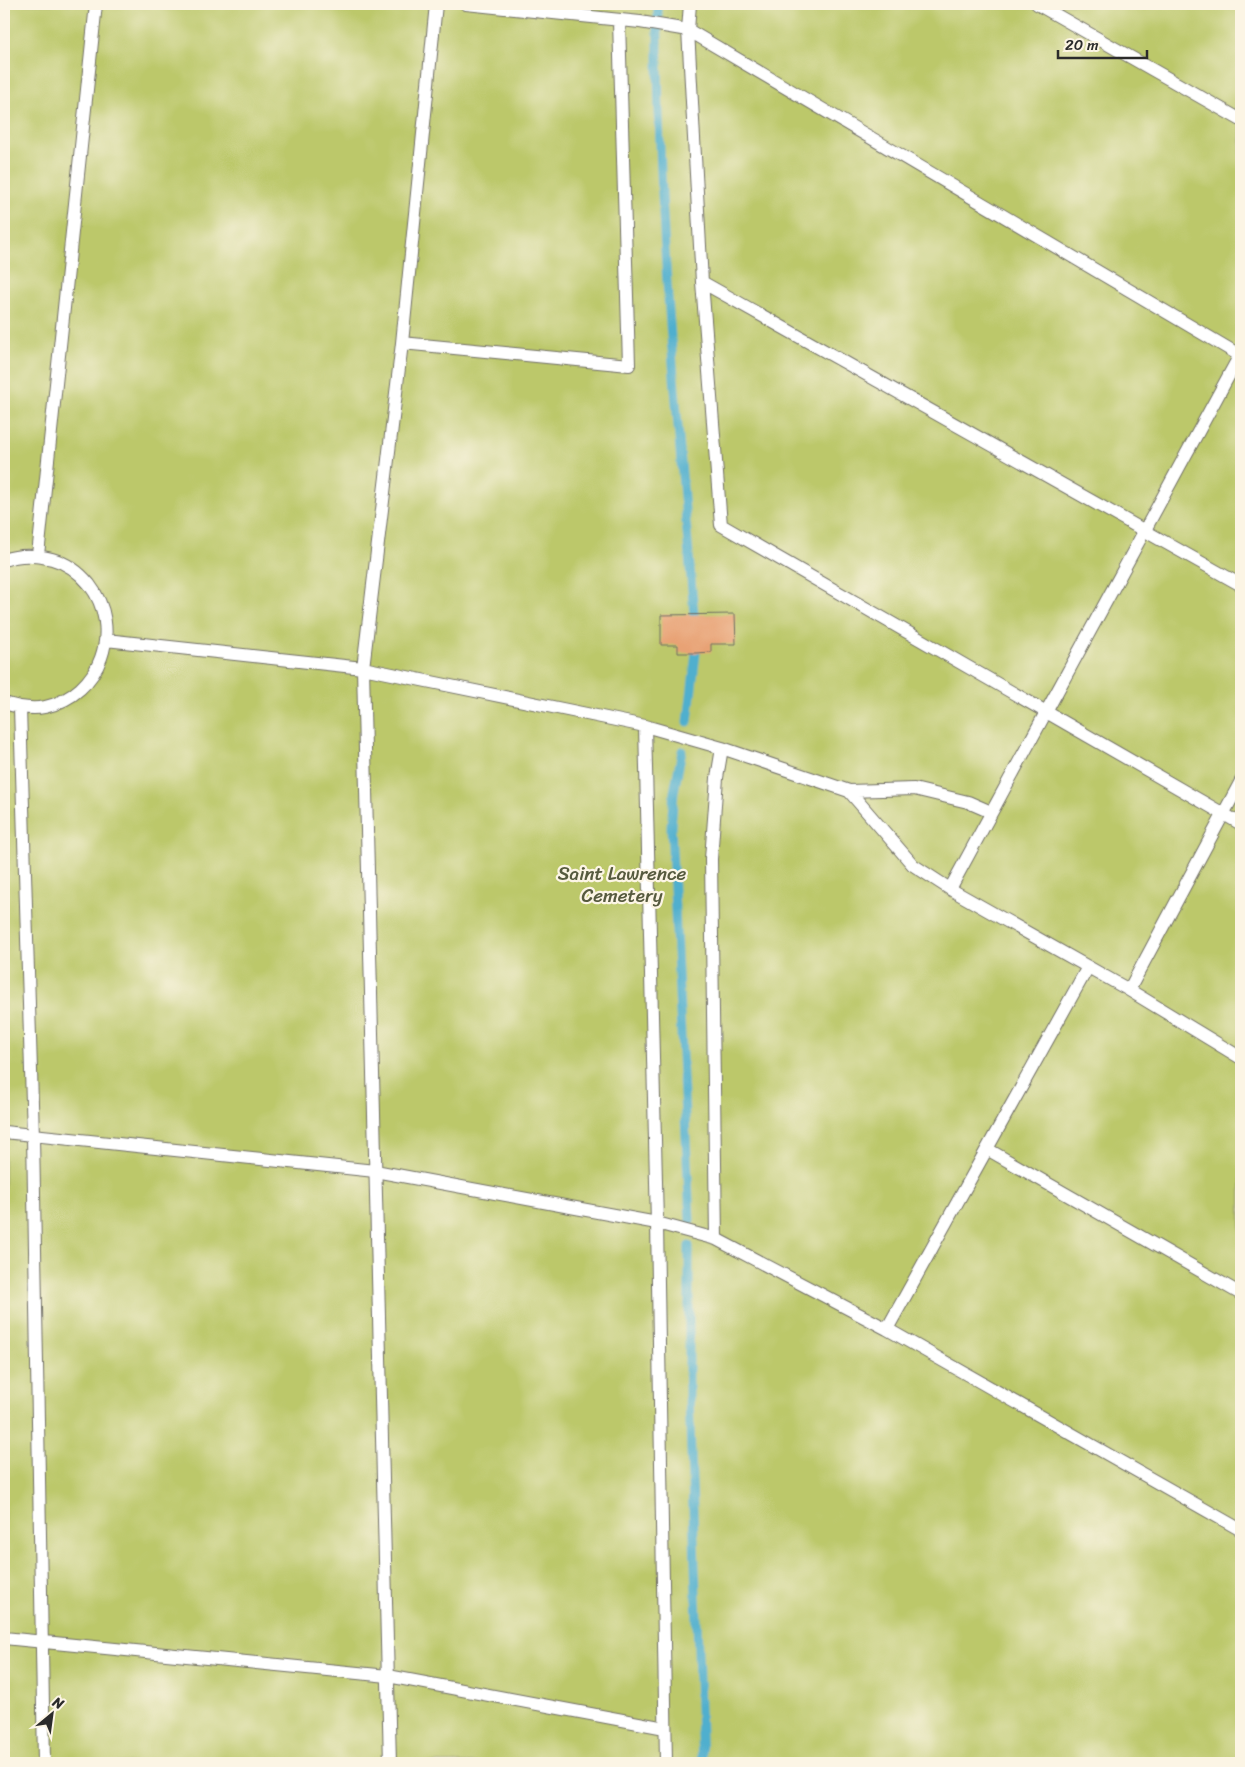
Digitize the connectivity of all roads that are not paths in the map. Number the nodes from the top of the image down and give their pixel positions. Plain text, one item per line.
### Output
1 (96, 4) edge
2 (436, 4) edge
3 (466, 4) edge
4 (690, 4) edge
5 (1038, 4) edge
6 (619, 21) junction
7 (688, 30) junction
8 (1241, 120) edge
9 (702, 282) junction
10 (402, 343) junction
11 (1241, 355) edge
12 (1145, 531) junction
13 (38, 555) junction
14 (4, 560) edge
15 (1241, 585) edge
16 (106, 640) junction
17 (363, 668) junction
18 (4, 703) edge
19 (20, 708) junction
20 (1047, 711) junction
21 (645, 726) junction
22 (722, 748) junction
23 (1241, 781) edge
24 (849, 791) junction
25 (992, 812) junction
26 (1224, 814) junction
27 (1241, 824) edge
28 (950, 889) junction
29 (1088, 967) junction
30 (1128, 990) junction
31 (1241, 1058) edge
32 (4, 1132) edge
33 (33, 1136) junction
34 (987, 1149) junction
35 (375, 1171) junction
36 (656, 1223) junction
37 (716, 1239) junction
38 (1241, 1294) edge
39 (887, 1329) junction
40 (1241, 1530) edge
41 (4, 1638) edge
42 (41, 1641) junction
43 (388, 1676) junction
44 (665, 1728) junction
45 (44, 1763) edge
46 (390, 1763) edge
47 (666, 1763) edge

1 - 13 lane
2 - 10 lane
3 - 6 lane
4 - 7 lane
5 - 8 lane
6 - 7 lane
6 - 10 lane
7 - 9 lane
7 - 11 lane
9 - 12 lane
9 - 20 lane
10 - 17 lane
11 - 12 lane
12 - 15 lane
12 - 20 lane
13 - 14 lane
13 - 16 lane
16 - 17 lane
16 - 19 lane
17 - 21 lane
17 - 35 lane
18 - 19 lane
19 - 33 lane
20 - 25 lane
20 - 26 lane
21 - 22 lane
21 - 36 lane
22 - 24 lane
22 - 37 lane
23 - 26 lane
24 - 25 lane
24 - 28 lane
25 - 28 lane
26 - 27 lane
26 - 30 lane
28 - 29 lane
29 - 30 lane
29 - 34 lane
30 - 31 lane
32 - 33 lane
33 - 35 lane
33 - 42 lane
34 - 38 lane
34 - 39 lane
35 - 36 lane
35 - 43 lane
36 - 37 lane
36 - 44 lane
37 - 39 lane
39 - 40 lane
41 - 42 lane
42 - 43 lane
42 - 45 lane
43 - 44 lane
43 - 46 lane
44 - 47 lane

